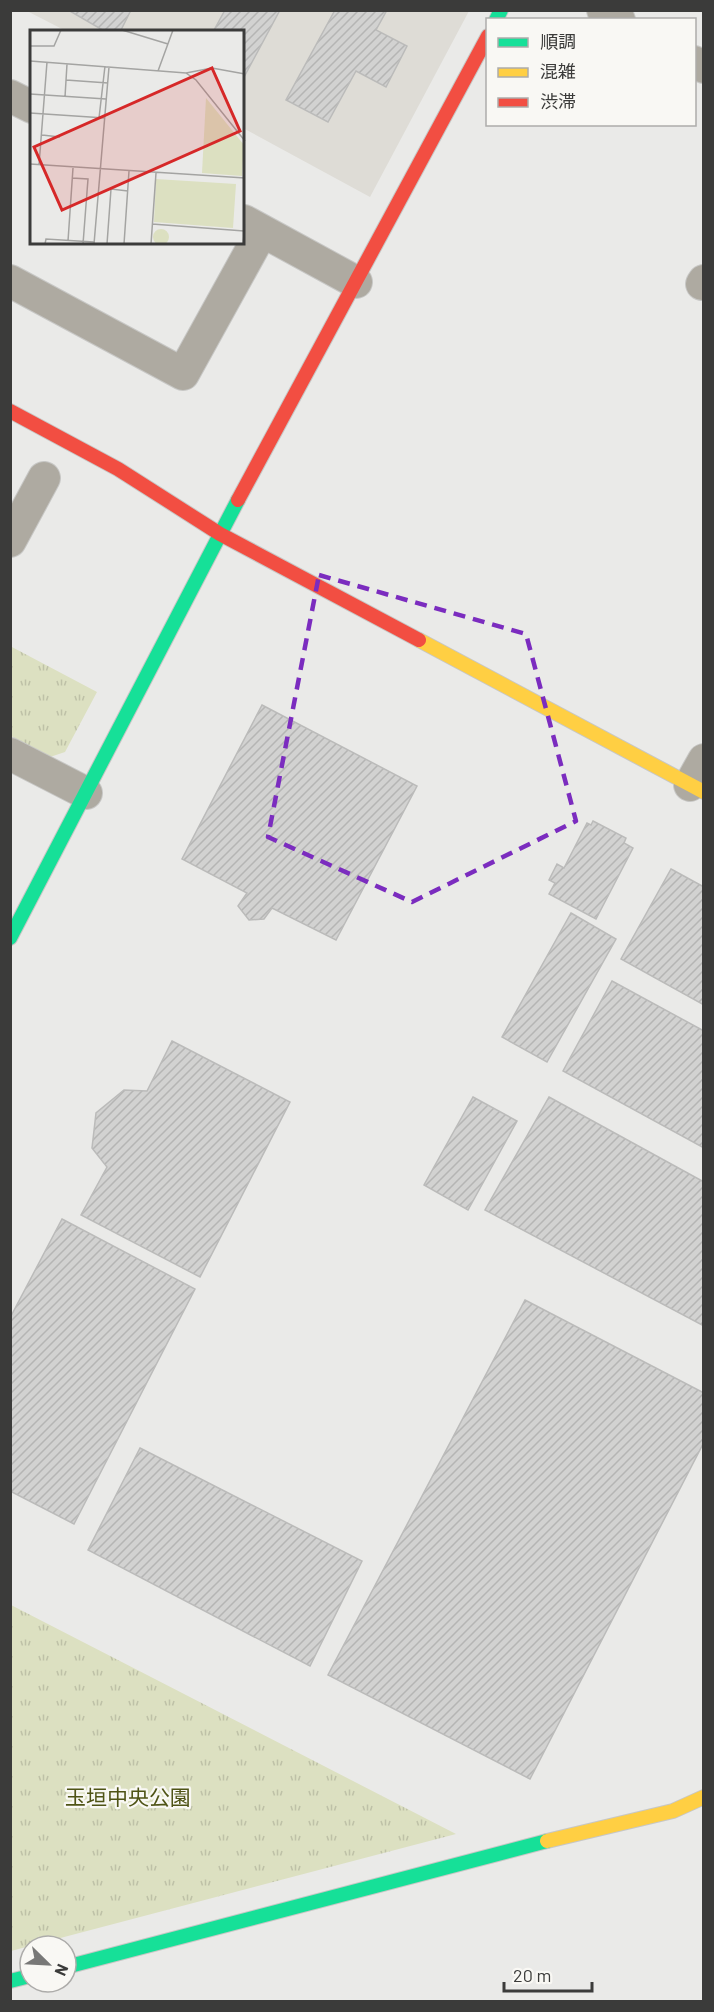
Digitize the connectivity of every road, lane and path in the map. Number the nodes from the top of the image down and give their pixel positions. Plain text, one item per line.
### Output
1 (603, 10) edge
2 (616, 18) edge
3 (486, 40) edge
4 (10, 96) edge
5 (30, 106) edge
6 (253, 226) edge
7 (10, 281) edge
8 (356, 282) junction
9 (10, 411) edge
10 (44, 478) dead end
11 (220, 534) junction
12 (10, 542) edge
13 (10, 754) edge
14 (699, 779) edge
15 (86, 793) junction
16 (10, 938) edge
17 (704, 1797) edge
18 (78, 1963) edge

1 - 2 street
3 - 8 street
4 - 5 street
6 - 7 street
6 - 8 street
8 - 11 street
9 - 11 street
10 - 12 street
11 - 14 street
11 - 15 street
13 - 15 street
15 - 16 street
17 - 18 street

